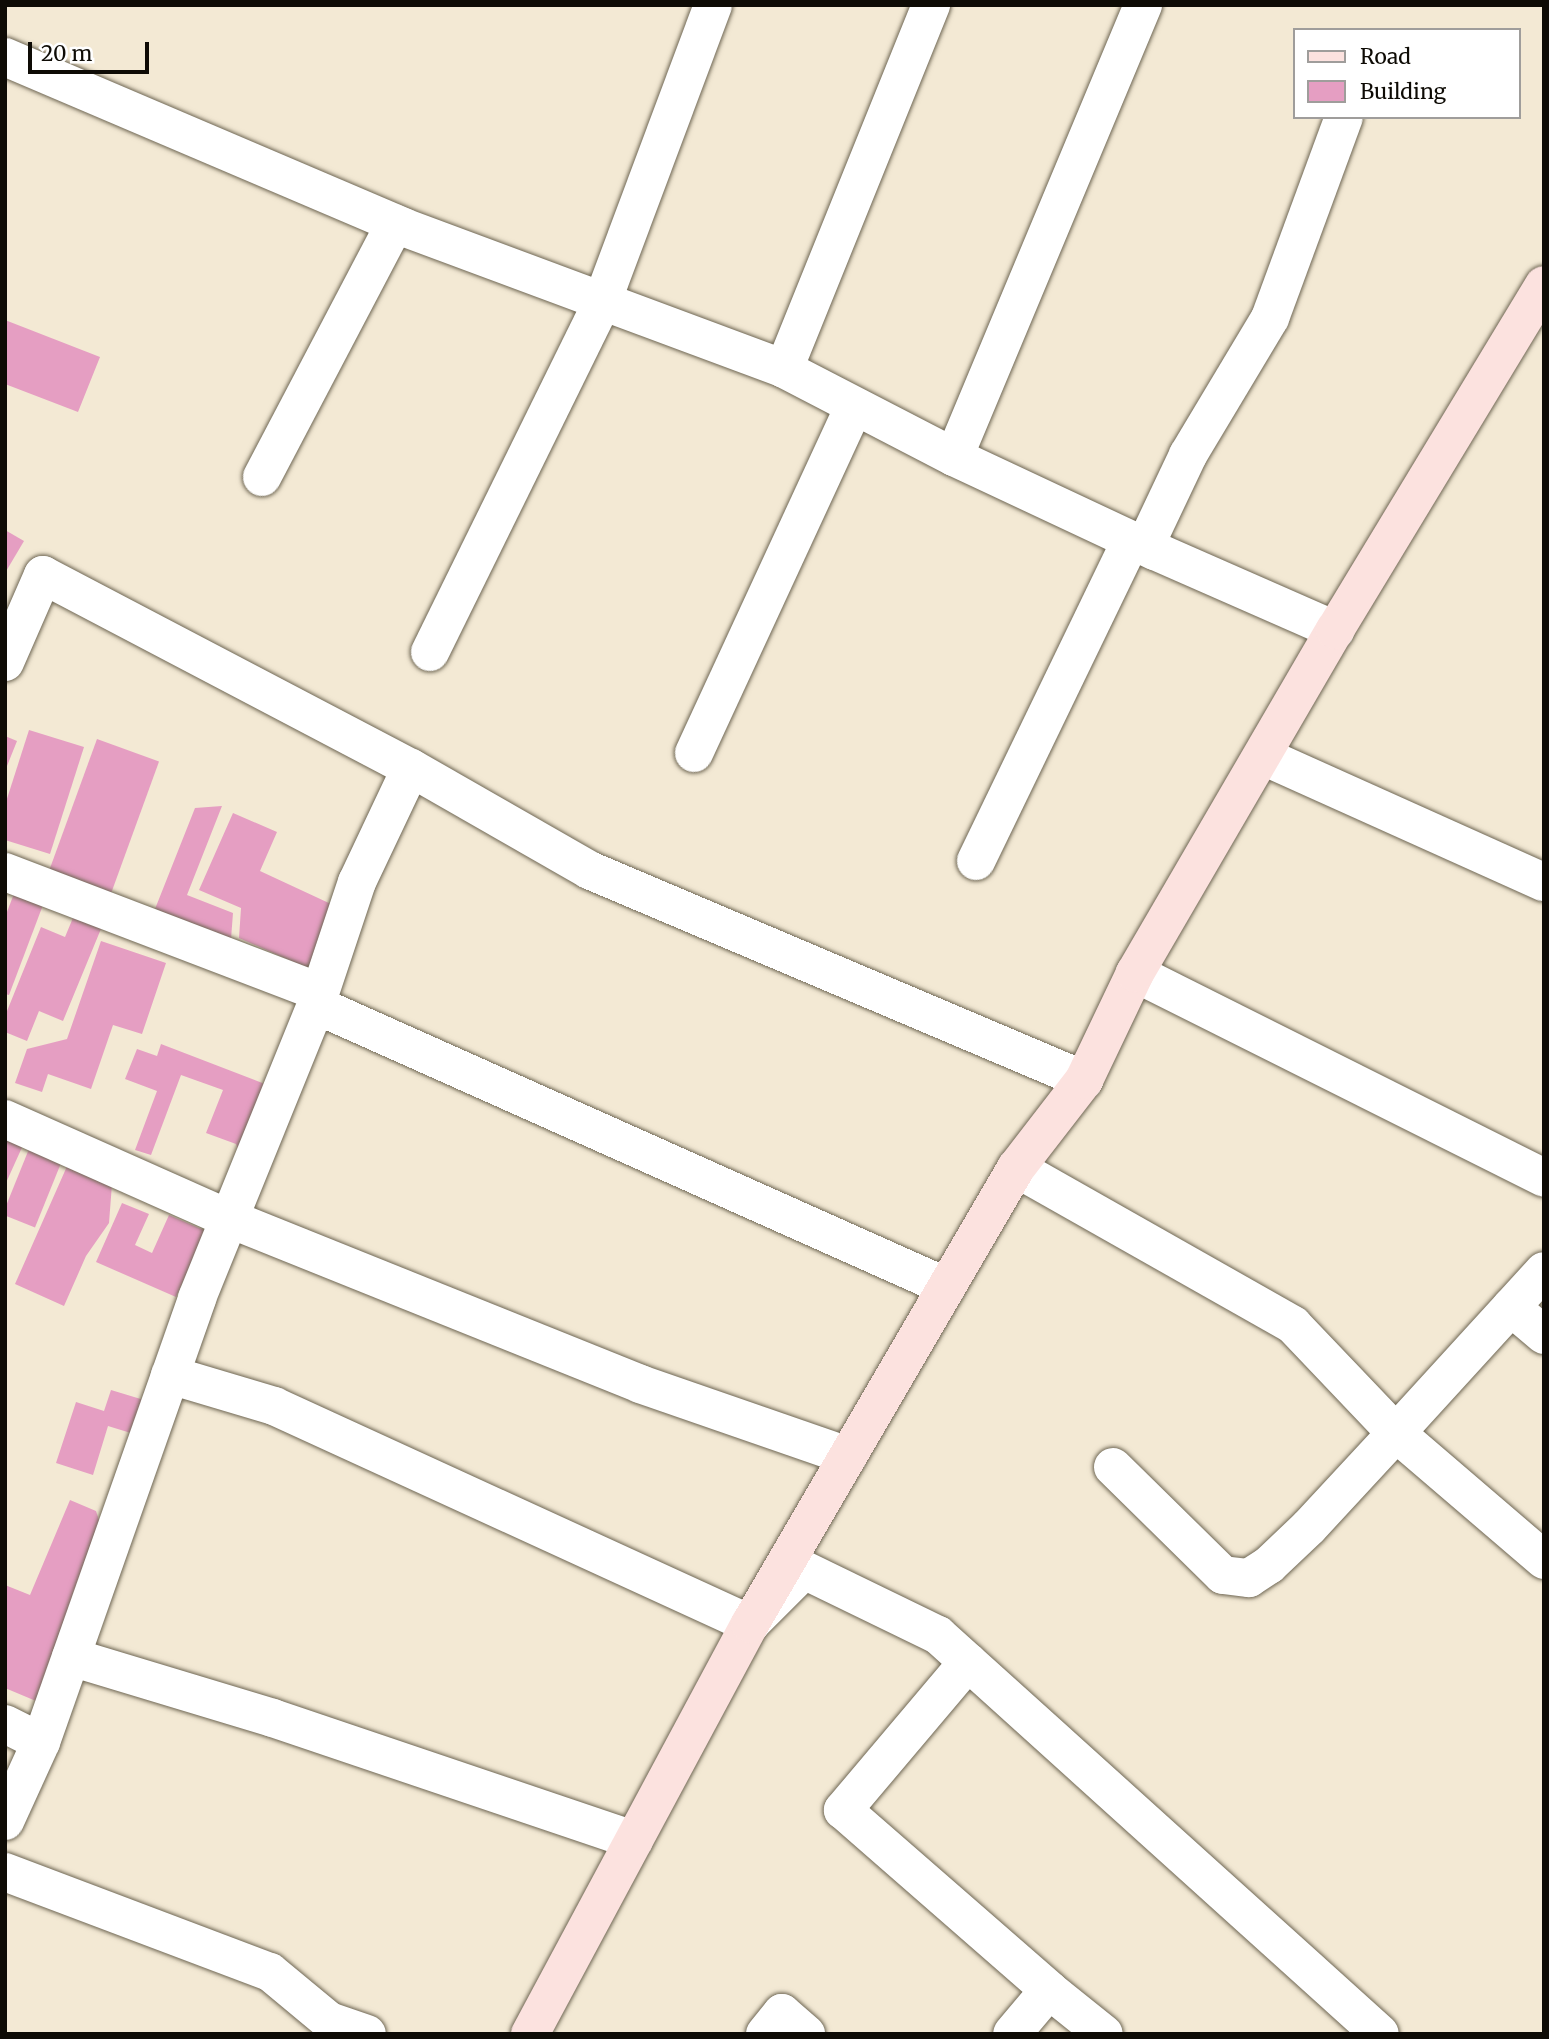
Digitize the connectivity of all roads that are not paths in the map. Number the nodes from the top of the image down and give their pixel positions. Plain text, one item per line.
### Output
1 (713, 5) edge
2 (931, 5) edge
3 (1143, 5) edge
4 (5, 57) edge
5 (1343, 119) edge
6 (395, 224) junction
7 (1544, 285) edge
8 (602, 302) junction
9 (784, 369) junction
10 (854, 406) junction
11 (954, 457) junction
12 (262, 477) dead end
13 (1138, 543) junction
14 (1335, 631) junction
15 (430, 652) dead end
16 (5, 663) edge
17 (694, 753) dead end
18 (1263, 756) junction
19 (411, 768) junction
20 (976, 861) dead end
21 (5, 872) edge
22 (1544, 882) edge
23 (1135, 973) junction
24 (318, 999) junction
25 (1084, 1080) junction
26 (5, 1119) edge
27 (1016, 1168) junction
28 (1544, 1178) edge
29 (230, 1219) junction
30 (1544, 1271) edge
31 (947, 1287) junction
32 (1511, 1307) junction
33 (1544, 1335) edge
34 (170, 1375) junction
35 (1396, 1433) junction
36 (848, 1456) junction
37 (1112, 1466) dead end
38 (1544, 1560) edge
39 (750, 1624) junction
40 (71, 1657) junction
41 (968, 1662) junction
42 (5, 1724) edge
43 (41, 1742) junction
44 (5, 1821) edge
45 (634, 1840) junction
46 (5, 1872) edge
47 (1049, 1990) junction
48 (313, 2027) edge
49 (367, 2034) edge
50 (530, 2034) edge
51 (765, 2034) edge
52 (806, 2034) edge
53 (1012, 2034) edge
54 (1104, 2034) edge
55 (1380, 2034) edge

1 - 8 street
2 - 9 street
3 - 11 street
4 - 6 street
5 - 13 street
6 - 8 street
6 - 12 street
7 - 14 street
8 - 9 street
8 - 15 street
9 - 10 street
10 - 11 street
10 - 17 street
11 - 13 street
13 - 14 street
13 - 20 street
14 - 18 street
16 - 19 street
18 - 22 street
18 - 23 street
19 - 24 street
19 - 25 street
21 - 24 street
23 - 25 street
23 - 28 street
24 - 29 street
24 - 31 street
25 - 27 street
26 - 29 street
27 - 31 street
27 - 35 street
29 - 34 street
29 - 36 street
30 - 32 street
31 - 36 street
32 - 33 street
32 - 35 street
34 - 39 street
34 - 40 street
35 - 37 street
35 - 38 street
36 - 39 street
39 - 41 street
39 - 45 street
40 - 43 street
40 - 45 street
41 - 47 street
41 - 55 street
42 - 43 street
43 - 44 street
45 - 50 street
46 - 48 street
47 - 53 street
47 - 54 street
48 - 49 street
51 - 52 street

